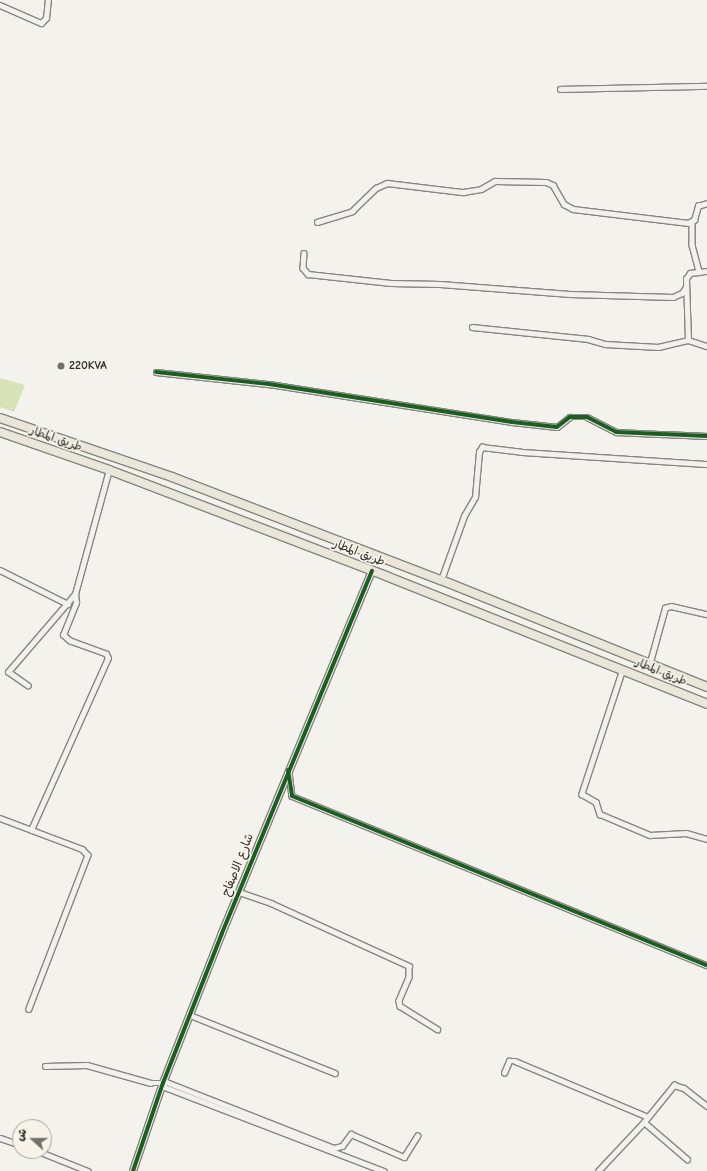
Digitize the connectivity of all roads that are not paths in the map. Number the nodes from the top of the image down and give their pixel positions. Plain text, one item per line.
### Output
1 (48, 0) edge
2 (0, 5) edge
3 (707, 86) edge
4 (560, 89) dead end
5 (707, 203) edge
6 (317, 222) dead end
7 (692, 222) junction
8 (304, 252) dead end
9 (707, 271) edge
10 (698, 272) junction
11 (686, 288) junction
12 (472, 327) dead end
13 (688, 340) junction
14 (707, 346) edge
15 (156, 372) dead end
16 (0, 418) edge
17 (0, 432) edge
18 (707, 436) edge
19 (707, 464) edge
20 (109, 470) junction
21 (0, 570) edge
22 (372, 571) junction
23 (441, 580) junction
24 (75, 594) junction
25 (68, 604) junction
26 (707, 614) edge
27 (650, 662) junction
28 (623, 669) junction
29 (28, 686) dead end
30 (707, 686) edge
31 (707, 704) edge
32 (288, 770) junction
33 (0, 818) edge
34 (31, 830) junction
35 (707, 839) edge
36 (239, 892) junction
37 (707, 965) edge
38 (29, 1009) dead end
39 (190, 1015) junction
40 (437, 1029) dead end
41 (45, 1066) dead end
42 (335, 1073) dead end
43 (504, 1073) dead end
44 (163, 1083) junction
45 (707, 1106) edge
46 (646, 1119) junction
47 (417, 1136) dead end
48 (0, 1138) edge
49 (12, 1142) edge
50 (52, 1157) edge
51 (687, 1159) dead end
52 (88, 1171) edge
53 (133, 1171) edge
54 (384, 1171) edge
55 (598, 1171) edge

1 - 2 street
3 - 4 street
5 - 7 street
6 - 7 street
7 - 10 street
8 - 11 street
9 - 10 street
10 - 11 street
11 - 13 street
12 - 13 street
13 - 14 street
15 - 18 street
16 - 23 highway, طريق المطار
17 - 20 highway, طريق المطار
19 - 23 street
20 - 22 highway, طريق المطار
20 - 24 street
21 - 25 street
22 - 28 highway, طريق المطار
22 - 32 street, شارع الاصفاح
23 - 27 highway, طريق المطار
24 - 25 street
24 - 34 street
25 - 29 street
26 - 27 street
27 - 30 highway, طريق المطار
28 - 31 highway, طريق المطار
28 - 35 street
32 - 36 street, شارع الاصفاح
32 - 37 street
33 - 34 street
34 - 38 street
36 - 39 street, شارع الاصفاح
36 - 40 street
39 - 42 street
39 - 44 street, شارع الاصفاح
41 - 44 street
43 - 46 street
44 - 47 street
44 - 53 street, شارع الاصفاح
44 - 54 street
45 - 46 street
46 - 51 street
46 - 55 street
48 - 49 street
50 - 52 street

